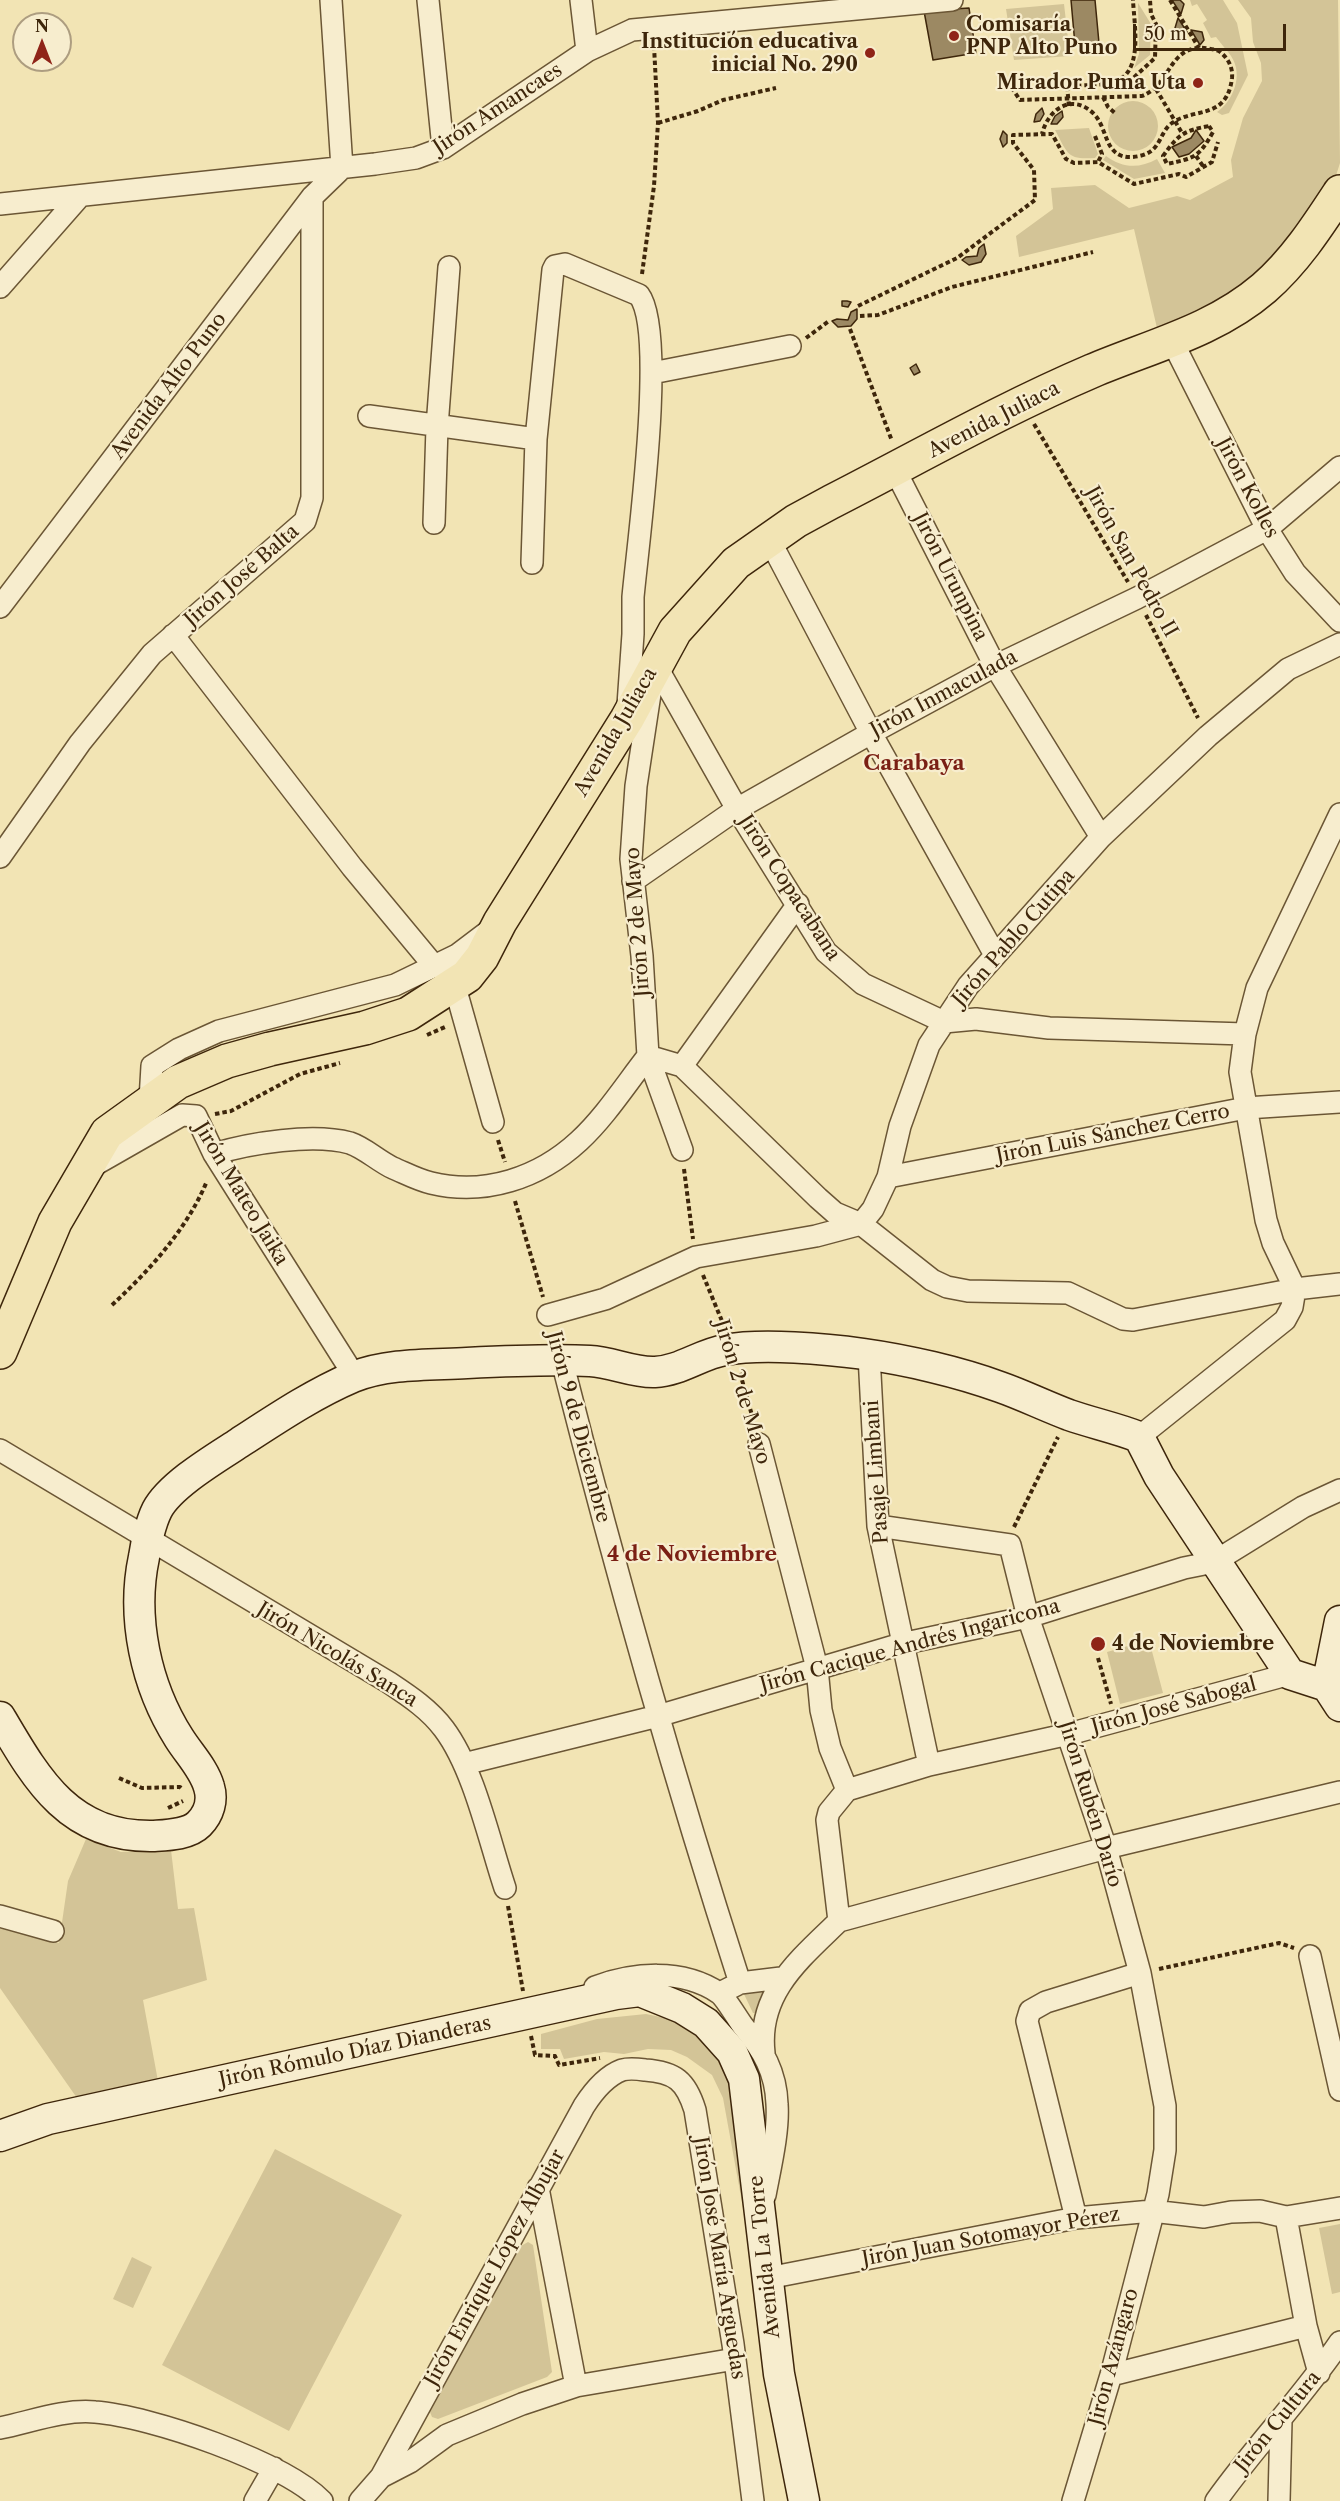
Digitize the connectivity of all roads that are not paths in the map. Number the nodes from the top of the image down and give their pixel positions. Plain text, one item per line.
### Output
1 (331, 0) edge
2 (428, 0) edge
3 (581, 0) edge
4 (952, 0) edge
5 (587, 51) junction
6 (443, 148) junction
7 (342, 168) junction
8 (1340, 192) edge
9 (80, 196) junction
10 (312, 197) junction
11 (0, 204) edge
12 (449, 267) dead end
13 (0, 287) edge
14 (1172, 341) junction
15 (790, 346) road end
16 (652, 373) junction
17 (369, 416) dead end
18 (436, 427) junction
19 (537, 439) junction
20 (894, 457) junction
21 (1340, 467) edge
22 (434, 523) dead end
23 (1267, 529) junction
24 (769, 539) junction
25 (532, 564) dead end
26 (0, 608) edge
27 (1340, 621) edge
28 (172, 635) junction
29 (1340, 644) edge
30 (655, 664) junction
31 (995, 666) junction
32 (627, 719) junction
33 (870, 733) junction
34 (737, 809) junction
35 (1340, 814) edge
36 (1101, 837) junction
37 (0, 857) edge
38 (633, 881) junction
39 (798, 904) junction
40 (995, 955) junction
41 (445, 977) junction
42 (944, 1022) junction
43 (1245, 1034) junction
44 (648, 1056) junction
45 (682, 1066) junction
46 (1340, 1101) edge
47 (1246, 1108) junction
48 (493, 1122) road end
49 (682, 1150) road end
50 (214, 1154) junction
51 (85, 1171) junction
52 (888, 1177) junction
53 (861, 1224) junction
54 (1340, 1284) edge
55 (1295, 1288) junction
56 (548, 1315) road end
57 (0, 1352) edge
58 (869, 1355) junction
59 (562, 1360) junction
60 (355, 1377) junction
61 (1139, 1437) junction
62 (759, 1444) road end
63 (0, 1450) edge
64 (1340, 1490) edge
65 (878, 1526) junction
66 (149, 1541) junction
67 (1214, 1562) junction
68 (1028, 1617) junction
69 (1340, 1621) edge
70 (901, 1644) junction
71 (817, 1668) junction
72 (1290, 1674) junction
73 (1333, 1696) edge
74 (658, 1716) junction
75 (0, 1717) edge
76 (1070, 1734) junction
77 (464, 1764) junction
78 (929, 1765) junction
79 (847, 1790) junction
80 (1340, 1792) edge
81 (1106, 1848) junction
82 (505, 1888) road end
83 (0, 1916) edge
84 (839, 1921) junction
85 (53, 1931) dead end
86 (1310, 1956) road end
87 (1140, 1972) junction
88 (781, 1978) junction
89 (740, 1983) junction
90 (720, 1993) junction
91 (533, 2020) junction
92 (706, 2024) joint
93 (764, 2053) junction
94 (621, 2070) joint
95 (1340, 2090) edge
96 (0, 2136) edge
97 (538, 2188) junction
98 (1340, 2208) edge
99 (1152, 2211) junction
100 (1286, 2217) junction
101 (1076, 2218) junction
102 (761, 2227) junction
103 (768, 2278) junction
104 (1306, 2326) junction
105 (1340, 2342) edge
106 (735, 2359) junction
107 (1319, 2373) junction
108 (1111, 2375) junction
109 (576, 2385) junction
110 (1281, 2421) junction
111 (0, 2428) edge
112 (274, 2468) junction
113 (381, 2477) junction
114 (255, 2501) edge
115 (322, 2501) edge
116 (360, 2501) edge
117 (753, 2501) edge
118 (804, 2501) edge
119 (1073, 2501) edge
120 (1216, 2501) edge
121 (1279, 2501) edge

1 - 7 street
2 - 6 street
3 - 5 street
4 - 5 street, Jirón Amancaes
5 - 6 street, Jirón Amancaes
6 - 7 street, Jirón Amancaes
7 - 9 street, Jirón Amancaes
7 - 10 street, Avenida Alto Puno
8 - 14 highway, Avenida Juliaca
9 - 11 street, Jirón Amancaes
9 - 13 street
10 - 26 street, Avenida Alto Puno
10 - 28 street, Jirón José Balta
12 - 18 street
14 - 20 highway, Avenida Juliaca
14 - 23 street, Jirón Kolles
15 - 16 street
16 - 19 street
16 - 32 street
17 - 18 street
18 - 19 street
18 - 22 street
19 - 25 street
20 - 24 highway, Avenida Juliaca
20 - 31 street, Jirón Urunpina
21 - 23 street, Jirón Inmaculada
23 - 27 street, Jirón Kolles
23 - 31 street, Jirón Inmaculada
24 - 30 highway, Avenida Juliaca
24 - 33 street
28 - 37 street, Jirón José Balta
28 - 41 street
29 - 36 street, Jirón Pablo Cutipa
30 - 32 highway, Avenida Juliaca
30 - 34 street, Jirón Copacabana
30 - 38 street, Jirón 2 de Mayo
31 - 33 street, Jirón Inmaculada
31 - 36 street, Jirón Urunpina
32 - 41 highway, Avenida Juliaca
33 - 34 street, Jirón Inmaculada
33 - 40 street
34 - 38 street, Jirón Inmaculada
34 - 39 street, Jirón Copacabana
35 - 43 street
36 - 40 street, Jirón Pablo Cutipa
38 - 44 street, Jirón 2 de Mayo
39 - 42 street, Jirón Copacabana
39 - 45 street
40 - 42 street, Jirón Pablo Cutipa
41 - 48 street
41 - 51 highway, Avenida Juliaca
42 - 43 street
42 - 52 street, Jirón Pablo Cutipa
43 - 47 street
44 - 45 street
44 - 49 street, Jirón 2 de Mayo
44 - 50 street
45 - 53 street
46 - 47 street, Jirón Luis Sánchez Cerro
47 - 52 street, Jirón Luis Sánchez Cerro
47 - 55 street
50 - 51 street, Jirón Mateo Jaika
50 - 60 street, Jirón Mateo Jaika
51 - 57 highway, Avenida Juliaca
52 - 53 street, Jirón Pablo Cutipa
53 - 55 street
53 - 56 street
54 - 55 street
55 - 61 street
58 - 59 street
58 - 61 street
58 - 65 street, Pasaje Limbani
59 - 60 street
59 - 74 street, Jirón 9 de Diciembre
60 - 66 street
61 - 67 street
62 - 71 street, Jirón 2 de Mayo
63 - 66 street, Jirón Nicolás Sanca
64 - 67 street, Jirón Cacique Andrés Ingaricona
65 - 68 street, Jirón Rubén Darío
65 - 70 street, Pasaje Limbani
66 - 75 street
66 - 77 street, Jirón Nicolás Sanca
67 - 68 street, Jirón Cacique Andrés Ingaricona
67 - 72 street
68 - 70 street, Jirón Cacique Andrés Ingaricona
68 - 76 street, Jirón Rubén Darío
69 - 73 street
70 - 71 street, Jirón Cacique Andrés Ingaricona
70 - 78 street, Pasaje Limbani
71 - 74 street, Jirón Cacique Andrés Ingaricona
71 - 79 street, Jirón 2 de Mayo
72 - 73 street
72 - 76 street, Jirón José Sabogal
74 - 77 street, Jirón Cacique Andrés Ingaricona
74 - 89 street, Jirón 9 de Diciembre
76 - 78 street, Jirón José Sabogal
76 - 81 street, Jirón Rubén Darío
77 - 82 street, Jirón Nicolás Sanca
78 - 79 street, Jirón José Sabogal
79 - 84 street
80 - 81 street
81 - 84 street
81 - 87 street, Jirón Rubén Darío
83 - 85 street
84 - 88 street
86 - 95 street
87 - 99 street, Jirón Rubén Darío
87 - 101 street
88 - 89 street
88 - 93 street
89 - 90 street
90 - 91 street
90 - 93 street
91 - 92 street, Jirón Rómulo Díaz Dianderas
91 - 96 street, Jirón Rómulo Díaz Dianderas
92 - 102 street, Avenida La Torre
93 - 102 street
94 - 97 street, Jirón Enrique López Albujar
94 - 106 street, Jirón José María Arguedas
97 - 109 street
97 - 113 street, Jirón Enrique López Albujar
98 - 100 street
99 - 100 street, Jirón Juan Sotomayor Pérez
99 - 101 street, Jirón Juan Sotomayor Pérez
99 - 108 street, Jirón Azángaro
100 - 104 street
101 - 103 street, Jirón Juan Sotomayor Pérez
102 - 103 street, Avenida La Torre
103 - 118 street, Avenida La Torre
104 - 107 street
104 - 108 street
105 - 107 street, Jirón Cultura
106 - 109 street
106 - 117 street, Jirón José María Arguedas
107 - 110 street, Jirón Cultura
108 - 119 street, Jirón Azángaro
109 - 113 street
110 - 120 street, Jirón Cultura
110 - 121 street
111 - 112 street
112 - 114 street
112 - 115 street
113 - 116 street

